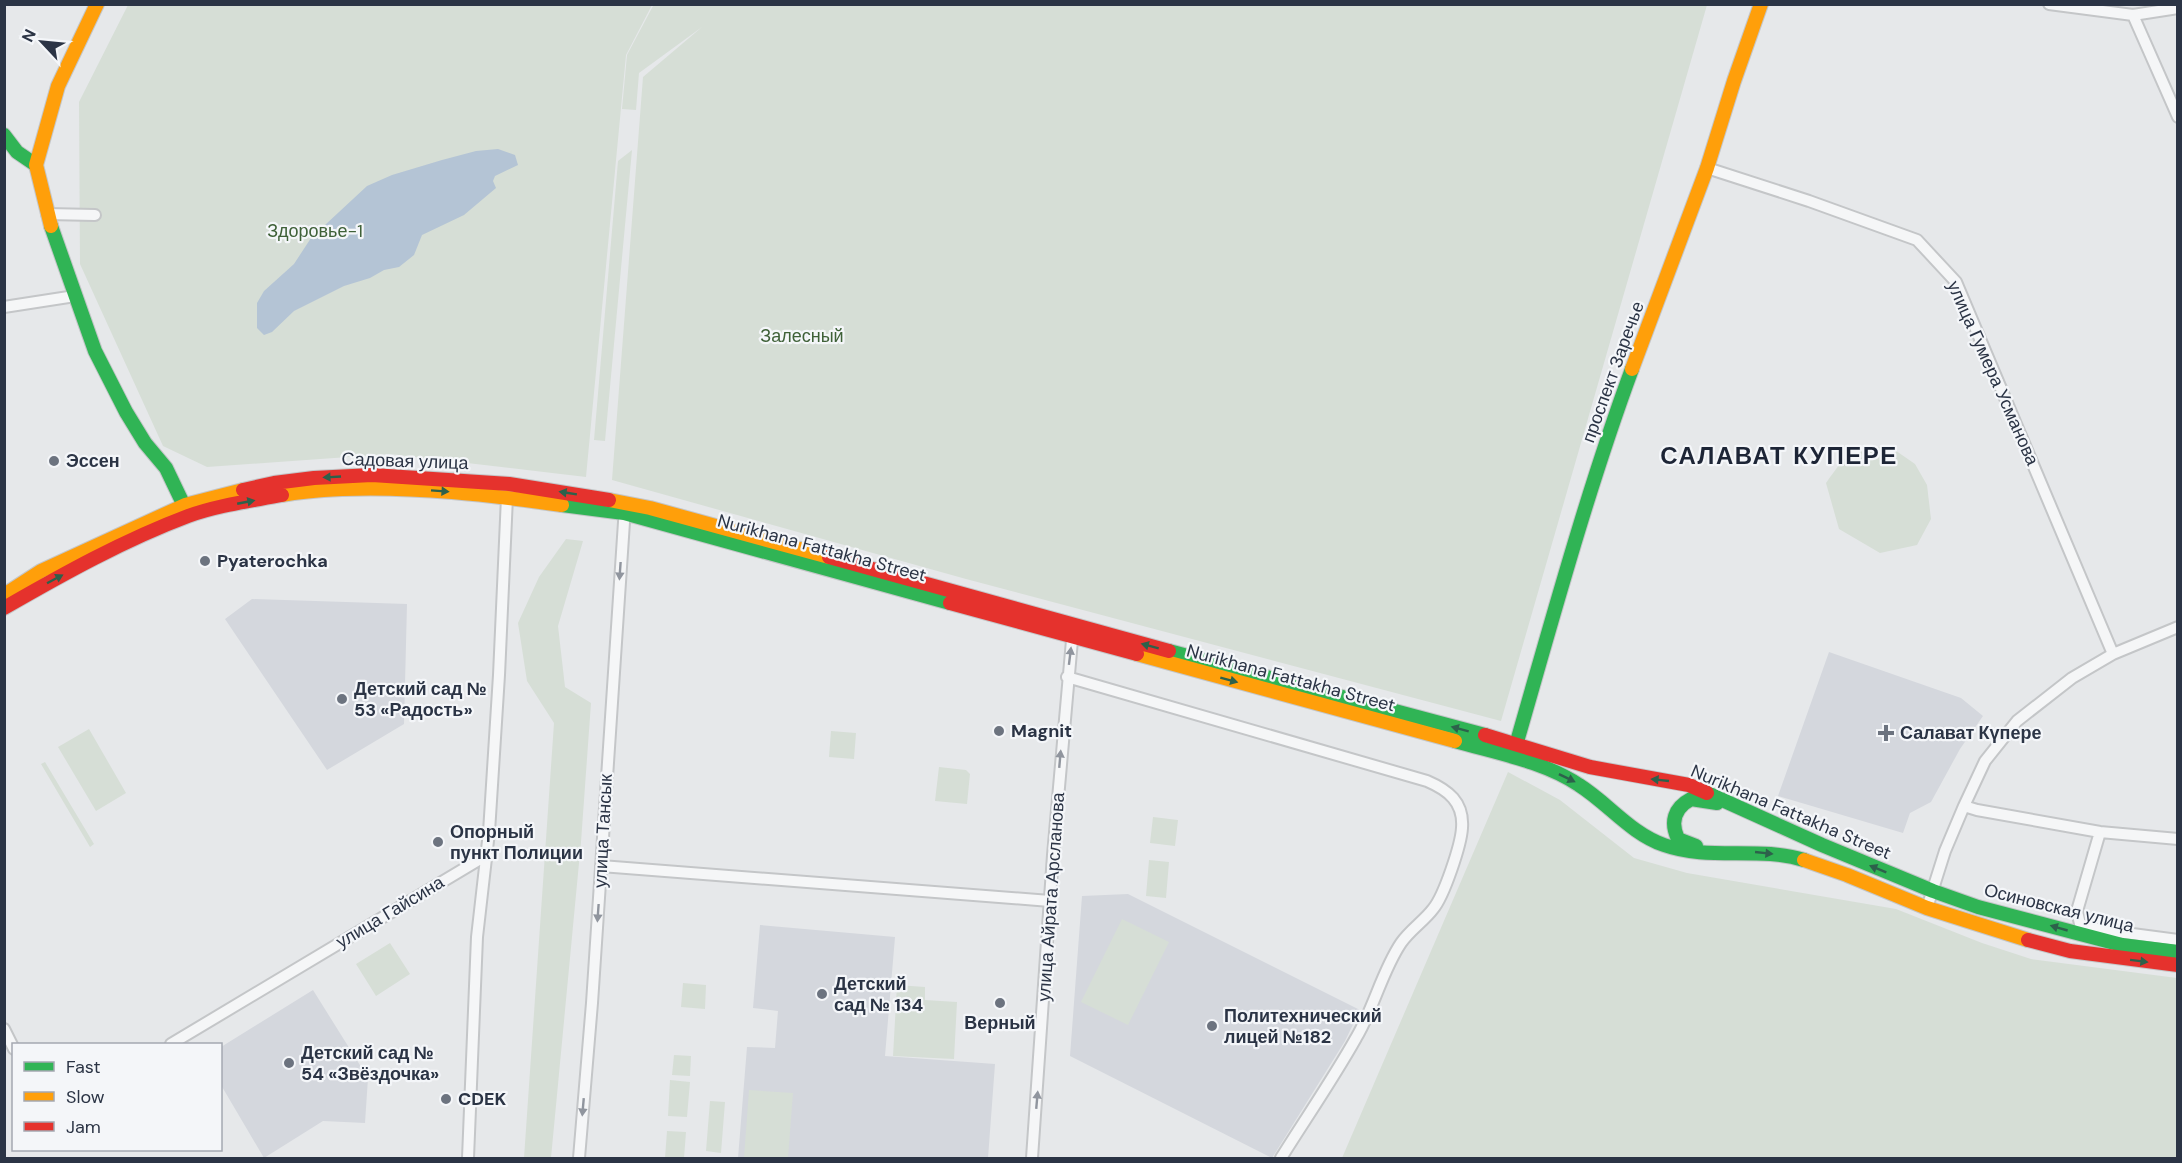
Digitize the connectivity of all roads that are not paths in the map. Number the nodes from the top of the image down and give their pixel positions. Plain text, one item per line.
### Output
1 (97, 4) edge
2 (1761, 4) edge
3 (2049, 4) edge
4 (2178, 8) edge
5 (2133, 15) junction
6 (2178, 117) edge
7 (4, 135) edge
8 (36, 165) junction
9 (1707, 168) junction
10 (47, 214) junction
11 (95, 214) dead end
12 (75, 296) junction
13 (5, 309) edge
14 (507, 497) junction
15 (625, 508) junction
16 (187, 511) junction
17 (4, 595) edge
18 (4, 608) edge
19 (2178, 627) edge
20 (1073, 630) junction
21 (2113, 654) junction
22 (1068, 677) junction
23 (1514, 750) junction
24 (1731, 804) junction
25 (1964, 806) junction
26 (2100, 832) junction
27 (2178, 839) edge
28 (1706, 851) junction
29 (487, 855) junction
30 (601, 867) junction
31 (1933, 891) junction
32 (1050, 901) junction
33 (1927, 908) junction
34 (2178, 940) edge
35 (2178, 952) edge
36 (2178, 965) edge
37 (4, 1029) edge
38 (173, 1043) edge
39 (12, 1045) edge
40 (468, 1158) edge
41 (579, 1158) edge
42 (1032, 1158) edge
43 (1281, 1158) edge

1 - 8 street
2 - 9 street, проспект Заречье
3 - 5 street
4 - 5 street
5 - 6 street
7 - 8 street
8 - 10 street
9 - 21 street, улица Гумера Усманова
9 - 23 street, проспект Заречье
10 - 11 street
10 - 12 street
12 - 13 street
12 - 16 street
14 - 15 street, Садовая улица
16 -> 14 street, Садовая улица
14 - 29 street
15 -> 16 street, Садовая улица
15 - 20 street, Nurikhana Fattakha Street
15 -> 30 street, улица Тансык
16 - 17 street
18 -> 16 street
19 - 21 street
22 -> 20 street, улица Айрата Арсланова
20 - 23 street, Nurikhana Fattakha Street
21 - 25 street
32 -> 22 street, улица Айрата Арсланова
22 - 43 street
24 -> 23 street, Nurikhana Fattakha Street
23 -> 28 street, Nurikhana Fattakha Street
24 - 28 street
31 -> 24 street, Nurikhana Fattakha Street
25 - 26 street
25 - 31 street
26 - 27 street
26 - 34 street
28 -> 33 street, Nurikhana Fattakha Street
29 - 38 street, улица Гайсина
29 - 40 street
30 - 32 street
30 -> 41 street, улица Тансык
31 - 33 street
35 -> 31 street, Осиновская улица
42 -> 32 street, улица Айрата Арсланова
33 -> 36 street, Осиновская улица
37 - 39 street

